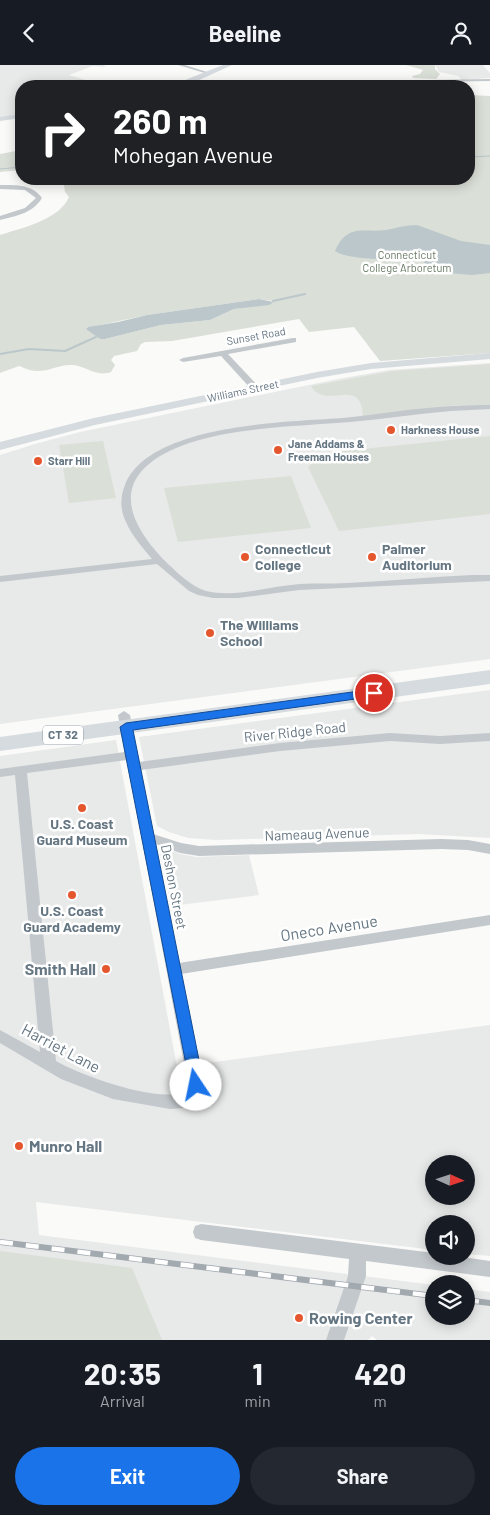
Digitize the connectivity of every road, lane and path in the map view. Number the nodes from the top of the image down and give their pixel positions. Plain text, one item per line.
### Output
1 (180, 65) edge
2 (229, 65) edge
3 (208, 73) junction
4 (192, 80) edge
5 (475, 80) edge
6 (490, 80) edge
7 (15, 117) edge
8 (0, 119) edge
9 (0, 187) edge
10 (0, 218) edge
11 (293, 340) dead end
12 (222, 353) junction
13 (490, 357) edge
14 (184, 360) dead end
15 (255, 388) junction
16 (490, 407) edge
17 (0, 446) edge
18 (160, 561) junction
19 (490, 577) edge
20 (0, 579) edge
21 (490, 667) edge
22 (490, 677) edge
23 (125, 721) junction
24 (0, 731) edge
25 (490, 737) edge
26 (0, 744) edge
27 (133, 761) junction
28 (21, 771) junction
29 (0, 773) edge
30 (148, 837) junction
31 (490, 849) edge
32 (490, 920) edge
33 (174, 969) junction
34 (0, 1036) edge
35 (49, 1064) junction
36 (192, 1065) joint
37 (200, 1232) dead end
38 (358, 1252) junction
39 (490, 1269) edge
40 (335, 1340) edge

1 - 3 street
2 - 3 street
3 - 4 street
5 - 6 street
7 - 8 street
9 - 10 street
11 - 12 street, Sunset Road
12 - 14 street, Sunset Road
12 - 15 street, Sunset Road
13 - 15 street, Williams Street
15 - 17 street, Williams Street
16 - 18 street
18 - 19 street
18 - 20 street
21 - 23 highway, CT 32
22 - 23 highway, CT 32
23 - 24 highway, CT 32
23 - 26 highway, CT 32
23 - 27 street, Deshon Street
25 - 27 street, River Ridge Road
27 - 28 street, River Ridge Road
27 - 30 street, Deshon Street
28 - 29 street, River Ridge Road
28 - 35 street
30 - 31 street, Nameaug Avenue
30 - 33 street, Deshon Street
32 - 33 street, Oneco Avenue
33 - 36 street, Deshon Street
34 - 35 street, Harriet Lane
35 - 36 street, Harriet Lane
37 - 38 street
38 - 39 street
38 - 40 street

